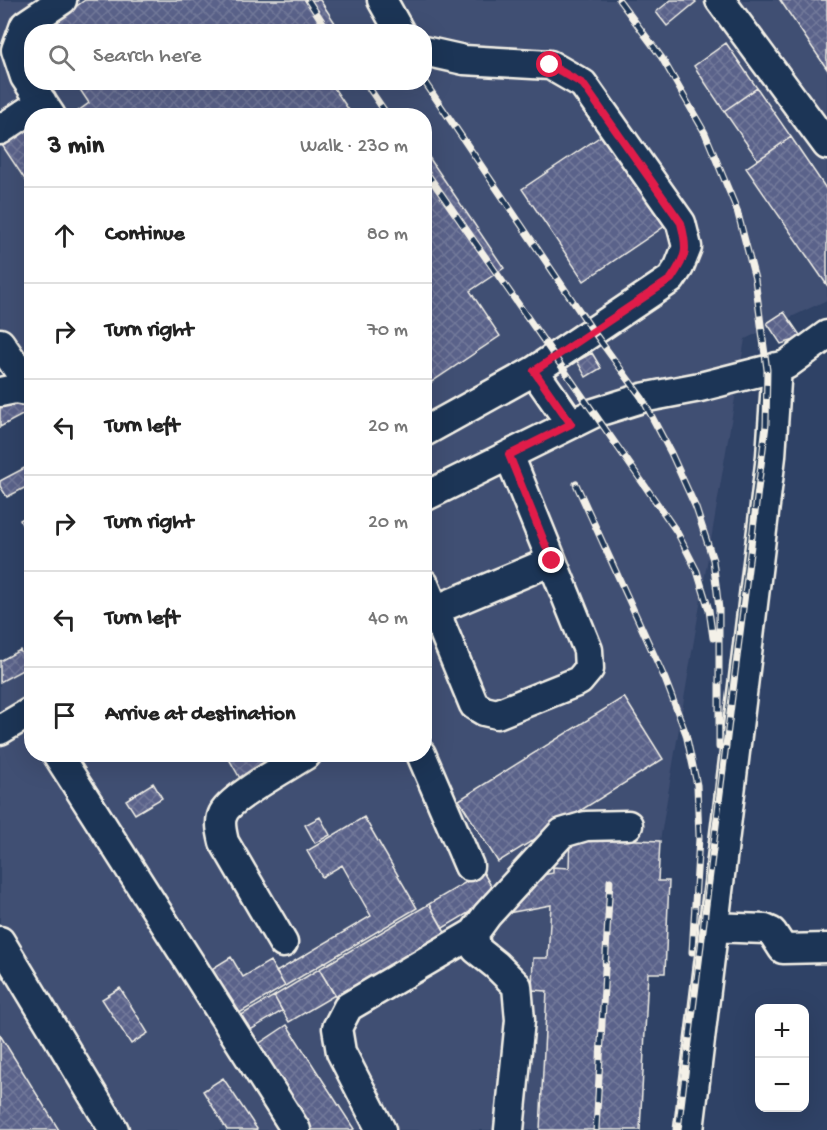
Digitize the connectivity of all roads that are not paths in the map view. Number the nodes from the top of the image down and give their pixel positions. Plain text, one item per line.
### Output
1 (62, 0) edge
2 (382, 0) edge
3 (720, 0) edge
4 (26, 24) edge
5 (396, 24) edge
6 (24, 28) edge
7 (432, 53) edge
8 (24, 74) edge
9 (34, 90) edge
10 (45, 108) edge
11 (24, 119) edge
12 (0, 130) edge
13 (827, 145) edge
14 (827, 334) edge
15 (0, 343) edge
16 (777, 368) junction
17 (534, 371) junction
18 (24, 379) edge
19 (24, 390) edge
20 (0, 392) edge
21 (571, 424) junction
22 (432, 428) edge
23 (509, 455) junction
24 (432, 493) edge
25 (552, 561) junction
26 (432, 603) edge
27 (435, 610) junction
28 (24, 716) edge
29 (0, 730) edge
30 (62, 762) edge
31 (294, 762) edge
32 (424, 762) edge
33 (628, 825) dead end
34 (469, 866) dead end
35 (714, 927) junction
36 (474, 933) junction
37 (0, 941) edge
38 (283, 943) dead end
39 (827, 948) edge
40 (114, 1130) edge
41 (296, 1130) edge
42 (381, 1130) edge
43 (509, 1130) edge
44 (689, 1130) edge

1 - 4 street
2 - 5 street
3 - 13 street
6 - 8 street
7 - 17 street
9 - 10 street
11 - 12 street
14 - 16 street
15 - 18 street
16 - 21 street
16 - 35 street
17 - 21 street
17 - 22 street
19 - 20 street
21 - 23 street
23 - 24 street
23 - 25 street
25 - 27 street
25 - 27 street
26 - 27 street
28 - 29 street
30 - 41 street
31 - 38 street
32 - 34 street
33 - 36 street
35 - 39 street
35 - 44 street
36 - 42 street
36 - 43 street
37 - 40 street

